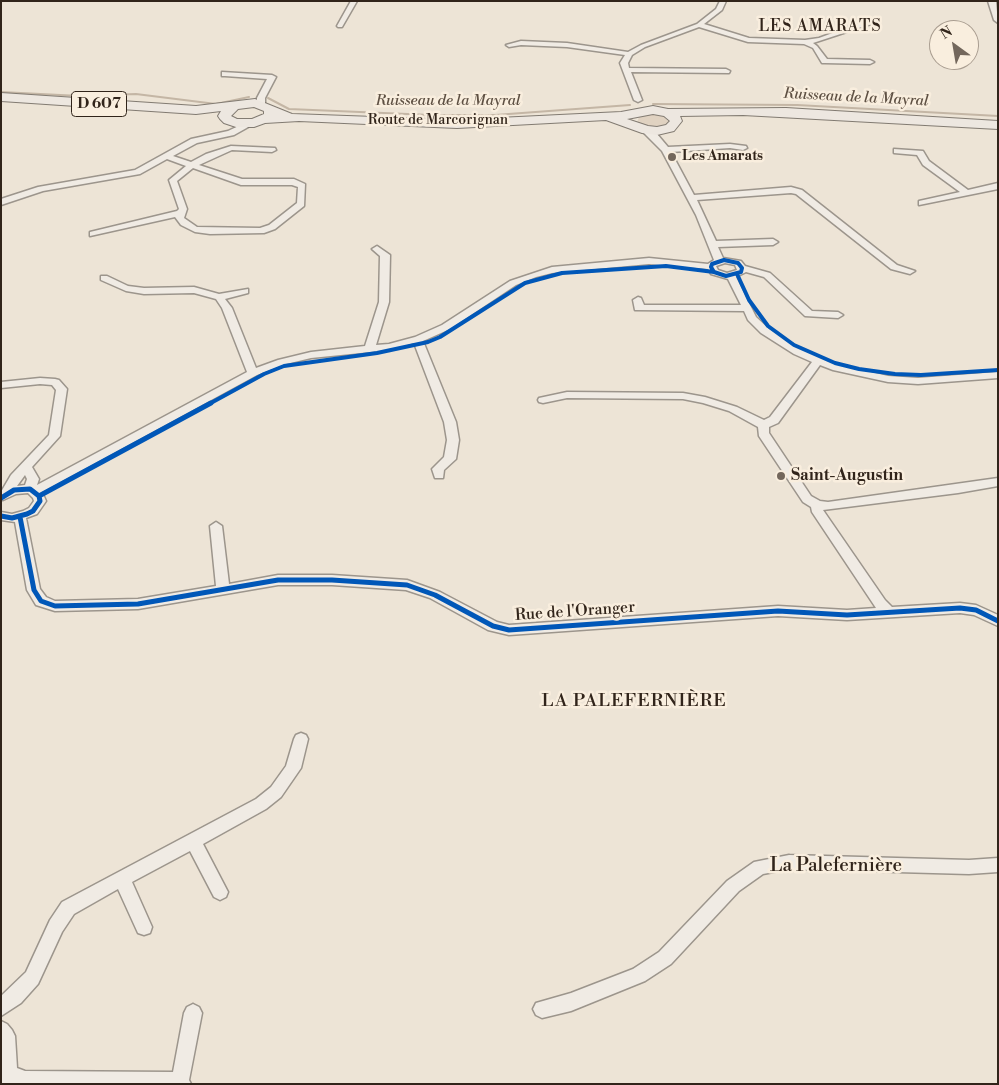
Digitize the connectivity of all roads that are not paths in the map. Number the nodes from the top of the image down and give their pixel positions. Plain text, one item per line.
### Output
1 (354, 1) edge
2 (716, 1) edge
3 (723, 1) edge
4 (992, 1) edge
5 (998, 20) edge
6 (869, 23) dead end
7 (700, 25) junction
8 (340, 26) dead end
9 (805, 42) junction
10 (509, 45) dead end
11 (629, 54) junction
12 (870, 62) dead end
13 (626, 70) junction
14 (726, 71) dead end
15 (225, 74) dead end
16 (1, 97) edge
17 (234, 106) junction
18 (265, 107) junction
19 (196, 110) junction
20 (634, 112) junction
21 (226, 118) junction
22 (670, 121) junction
23 (248, 124) junction
24 (998, 125) edge
25 (646, 130) junction
26 (218, 135) junction
27 (664, 147) junction
28 (743, 148) dead end
29 (272, 150) dead end
30 (898, 151) dead end
31 (166, 156) junction
32 (192, 165) junction
33 (998, 186) edge
34 (967, 192) junction
35 (691, 198) junction
36 (1, 202) edge
37 (922, 203) dead end
38 (180, 213) junction
39 (93, 234) dead end
40 (773, 242) dead end
41 (712, 244) junction
42 (377, 249) dead end
43 (715, 264) junction
44 (742, 268) junction
45 (910, 271) dead end
46 (731, 276) junction
47 (104, 278) dead end
48 (245, 291) dead end
49 (218, 297) junction
50 (638, 300) dead end
51 (746, 308) junction
52 (838, 315) dead end
53 (418, 340) junction
54 (370, 348) junction
55 (818, 361) junction
56 (253, 373) junction
57 (998, 375) edge
58 (1, 385) edge
59 (543, 400) dead end
60 (764, 425) junction
61 (26, 466) junction
62 (438, 475) dead end
63 (998, 482) edge
64 (33, 490) junction
65 (4, 496) edge
66 (817, 505) junction
67 (1, 516) edge
68 (20, 517) junction
69 (216, 526) dead end
70 (223, 588) junction
71 (889, 612) junction
72 (998, 621) edge
73 (301, 740) dead end
74 (193, 841) junction
75 (998, 865) edge
76 (122, 879) junction
77 (220, 892) dead end
78 (144, 927) dead end
79 (1, 1007) edge
80 (542, 1009) dead end
81 (194, 1013) dead end
82 (1, 1030) edge
83 (7, 1079) edge
84 (181, 1082) edge

1 - 8 street
2 - 3 street
3 - 7 street
4 - 5 street
6 - 9 street
7 - 9 street
7 - 11 street
9 - 12 street
10 - 11 street
11 - 13 street
13 - 14 street
13 - 20 street
15 - 18 street
16 - 19 main road, D 607
17 - 18 main road
17 - 19 main road, D 607
17 - 21 main road
18 - 20 main road, Route de Marcorignan
18 - 23 main road
19 - 21 main road, D 607
20 - 22 main road
20 - 25 main road
21 - 23 main road
21 - 26 street
22 - 24 main road
22 - 25 main road
22 - 27 street
23 - 26 street
25 - 27 street
26 - 31 street
27 - 28 street
27 - 35 street
29 - 32 street
30 - 34 street
31 - 32 street
31 - 36 street
32 - 38 street
32 - 38 street
33 - 34 street
34 - 37 street
35 - 41 street
35 - 45 street
38 - 39 street
40 - 41 street
41 - 43 street
42 - 54 street
43 - 44 street
43 - 46 street
43 - 53 street
44 - 46 street
44 - 52 street
46 - 51 street
47 - 49 street
48 - 49 street
49 - 56 street
50 - 51 street
51 - 55 street
53 - 54 street
53 - 62 street
54 - 56 street
55 - 57 street
55 - 60 street
56 - 64 street
58 - 61 street
59 - 60 street
60 - 66 street
61 - 64 street
61 - 65 street
63 - 66 street
64 - 65 street
64 - 68 street
66 - 71 street
67 - 68 street
68 - 70 street, Rue de l'Oranger
69 - 70 street
70 - 71 street, Rue de l'Oranger
71 - 72 street, Rue de l'Oranger
73 - 74 street
74 - 76 street
74 - 77 street
75 - 80 street, La Palefernière
76 - 78 street
76 - 79 street
81 - 84 street
82 - 83 street
83 - 84 street

